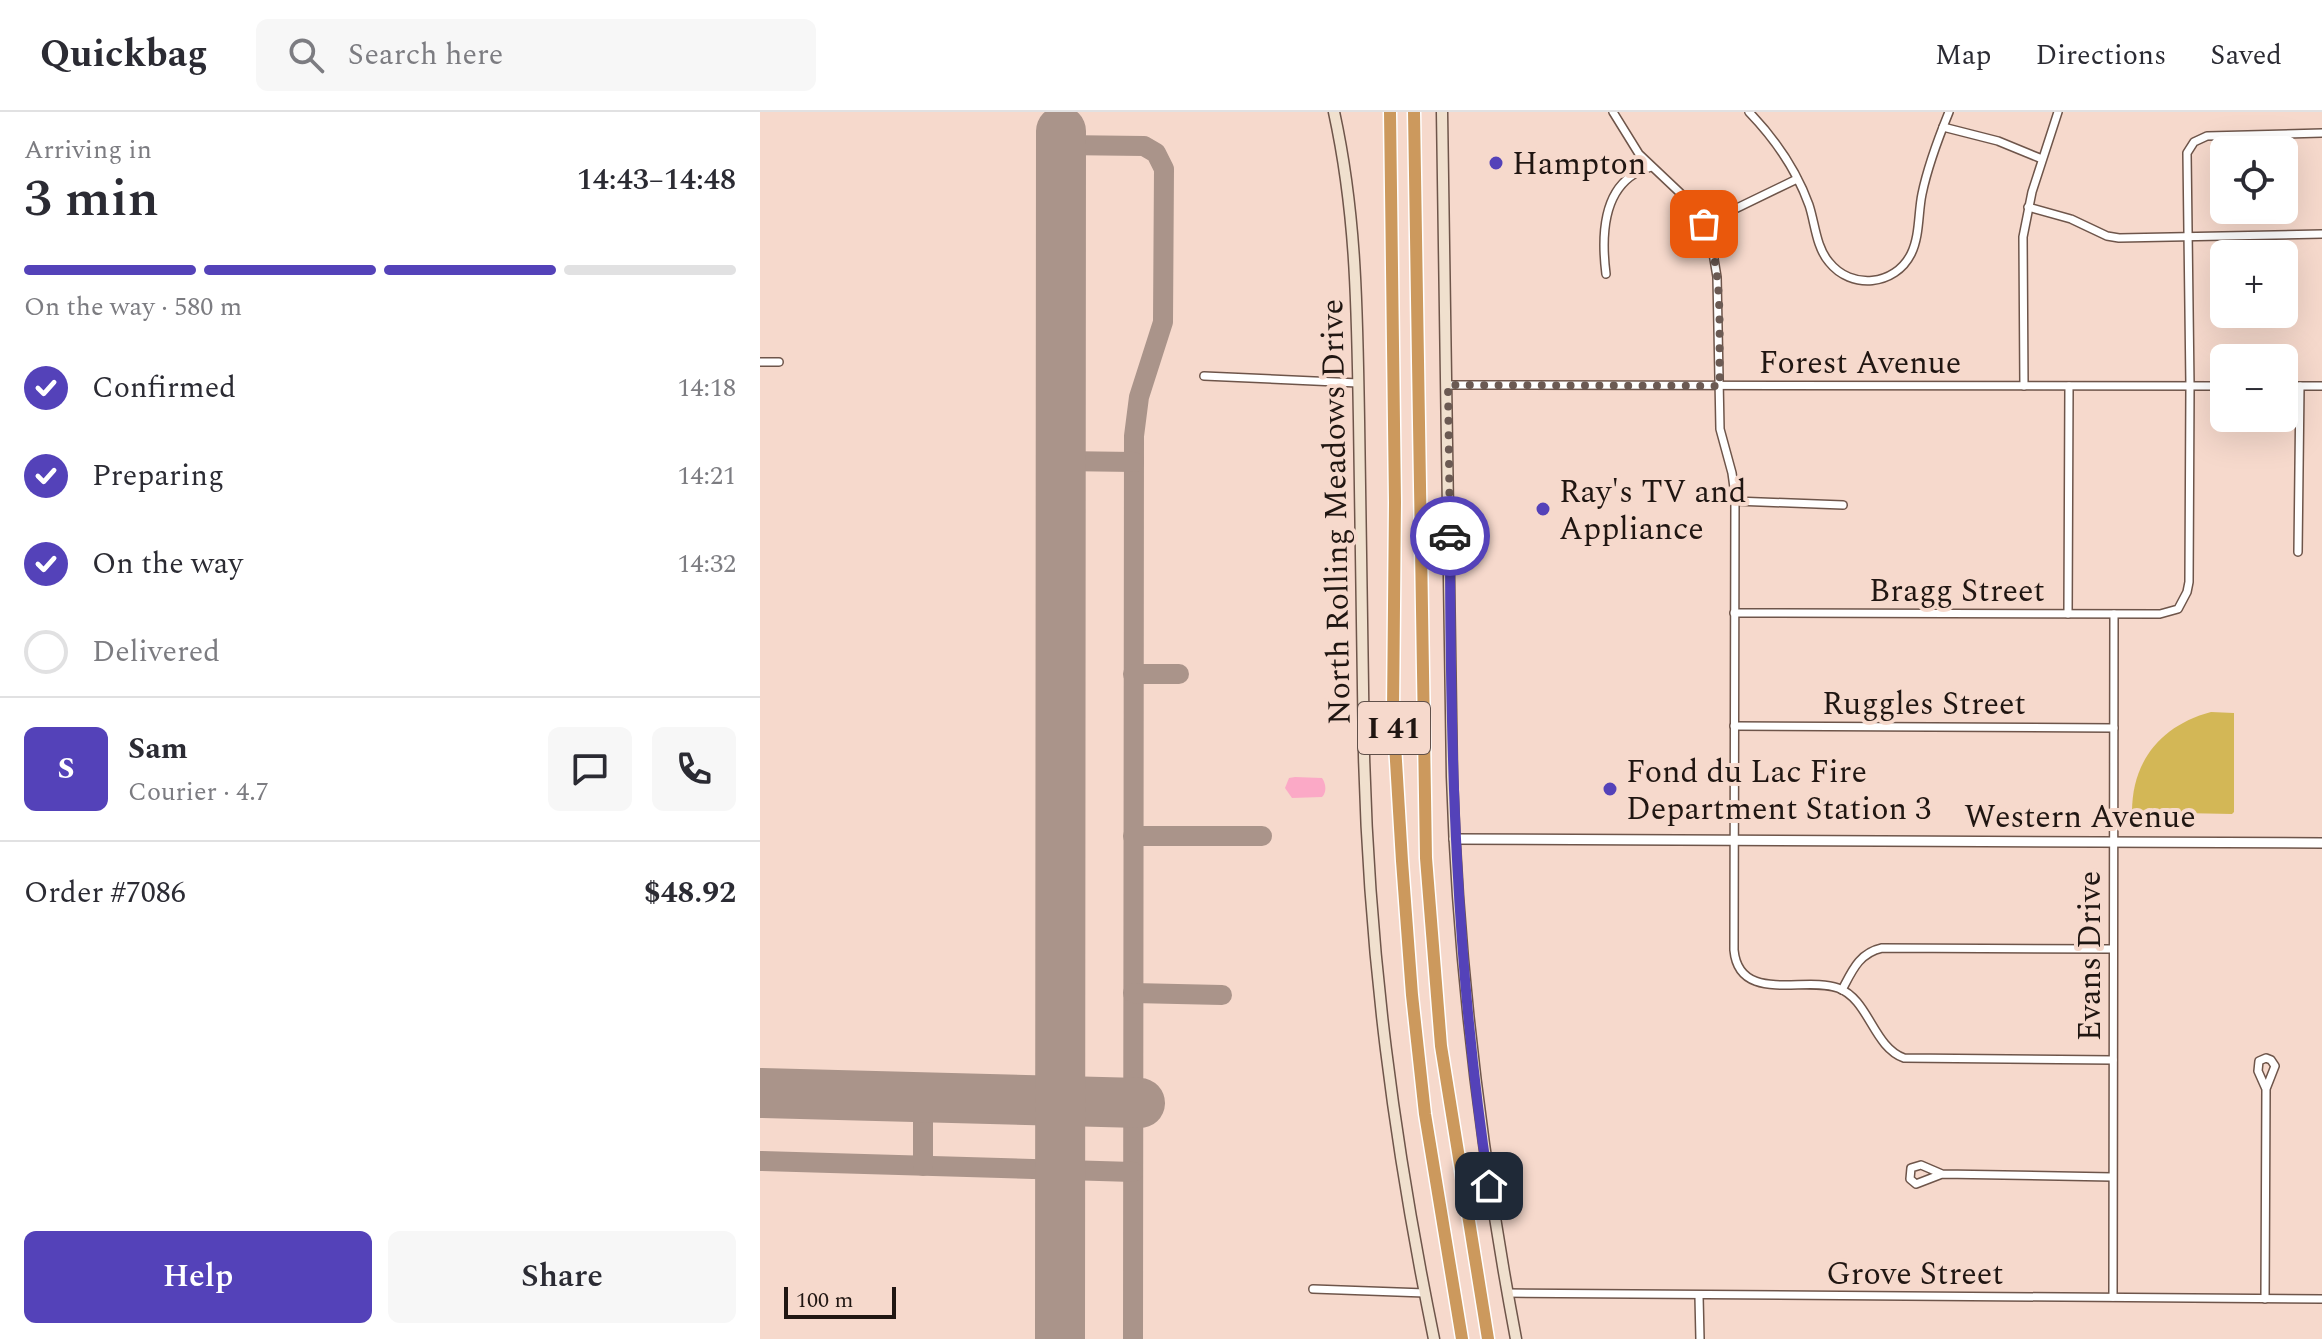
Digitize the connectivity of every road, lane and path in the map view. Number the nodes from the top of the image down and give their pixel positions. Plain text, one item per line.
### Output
1 (1334, 112) edge
2 (1390, 112) edge
3 (1414, 112) edge
4 (1442, 112) edge
5 (1613, 112) edge
6 (1749, 112) edge
7 (1949, 112) edge
8 (2058, 112) edge
9 (1943, 127) junction
10 (2322, 133) edge
11 (2042, 159) junction
12 (1651, 167) junction
13 (1797, 179) junction
14 (2028, 207) junction
15 (1704, 224) junction
16 (2322, 234) edge
17 (2187, 237) junction
18 (1606, 274) dead end
19 (760, 362) edge
20 (779, 362) dead end
21 (1204, 376) dead end
22 (1358, 383) junction
23 (1448, 385) junction
24 (1720, 386) junction
25 (2024, 386) junction
26 (2069, 386) junction
27 (2190, 386) junction
28 (2210, 386) edge
29 (2300, 386) joint
30 (2322, 386) edge
31 (1735, 501) junction
32 (1843, 505) dead end
33 (2298, 552) dead end
34 (1734, 613) junction
35 (2068, 614) junction
36 (2114, 614) junction
37 (1734, 726) junction
38 (2114, 728) junction
39 (1454, 839) junction
40 (1734, 840) junction
41 (2114, 842) junction
42 (2322, 843) edge
43 (2113, 949) junction
44 (1842, 990) junction
45 (2113, 1060) junction
46 (2266, 1089) dead end
47 (1942, 1174) dead end
48 (2112, 1177) junction
49 (1313, 1289) dead end
50 (1425, 1293) junction
51 (1507, 1293) junction
52 (1699, 1296) junction
53 (2113, 1297) junction
54 (2265, 1299) junction
55 (2322, 1299) edge
56 (1434, 1339) edge
57 (1462, 1339) edge
58 (1488, 1339) edge
59 (1516, 1339) edge
60 (1700, 1339) edge

1 - 22 main road, North Rolling Meadows Drive
2 - 57 highway, I 41
3 - 58 highway, I 41
4 - 23 main road
5 - 12 street
6 - 13 street
7 - 9 street
8 - 11 street
9 - 11 street
9 - 13 street
10 - 17 street
11 - 14 street
12 - 15 street
12 - 18 street
13 - 15 street
14 - 17 street
14 - 25 street
15 - 24 street
16 - 17 street
17 - 27 street
19 - 20 street
21 - 22 street
22 - 50 main road, North Rolling Meadows Drive
23 - 24 street, Forest Avenue
23 - 39 main road
24 - 25 street, Forest Avenue
24 - 31 street
25 - 26 street, Forest Avenue
26 - 27 street, Forest Avenue
26 - 35 street
27 - 28 street, Forest Avenue
27 - 36 street, Bragg Street
29 - 30 street
29 - 33 street
31 - 32 street
31 - 34 street
34 - 35 street, Bragg Street
34 - 37 street
35 - 36 street, Bragg Street
36 - 38 street, Evans Drive
37 - 38 street, Ruggles Street
37 - 40 street
38 - 41 street, Evans Drive
39 - 40 street, Western Avenue
39 - 51 main road
40 - 41 street, Western Avenue
40 - 44 street
41 - 42 street, Western Avenue
41 - 43 street, Evans Drive
43 - 44 street
43 - 45 street, Evans Drive
44 - 45 street
45 - 48 street, Evans Drive
46 - 54 street
47 - 48 street
48 - 53 street, Evans Drive
49 - 50 street
50 - 56 main road, North Rolling Meadows Drive
51 - 52 street, Grove Street
51 - 59 main road
52 - 53 street, Grove Street
52 - 60 street
53 - 54 street, Grove Street
54 - 55 street, Grove Street

